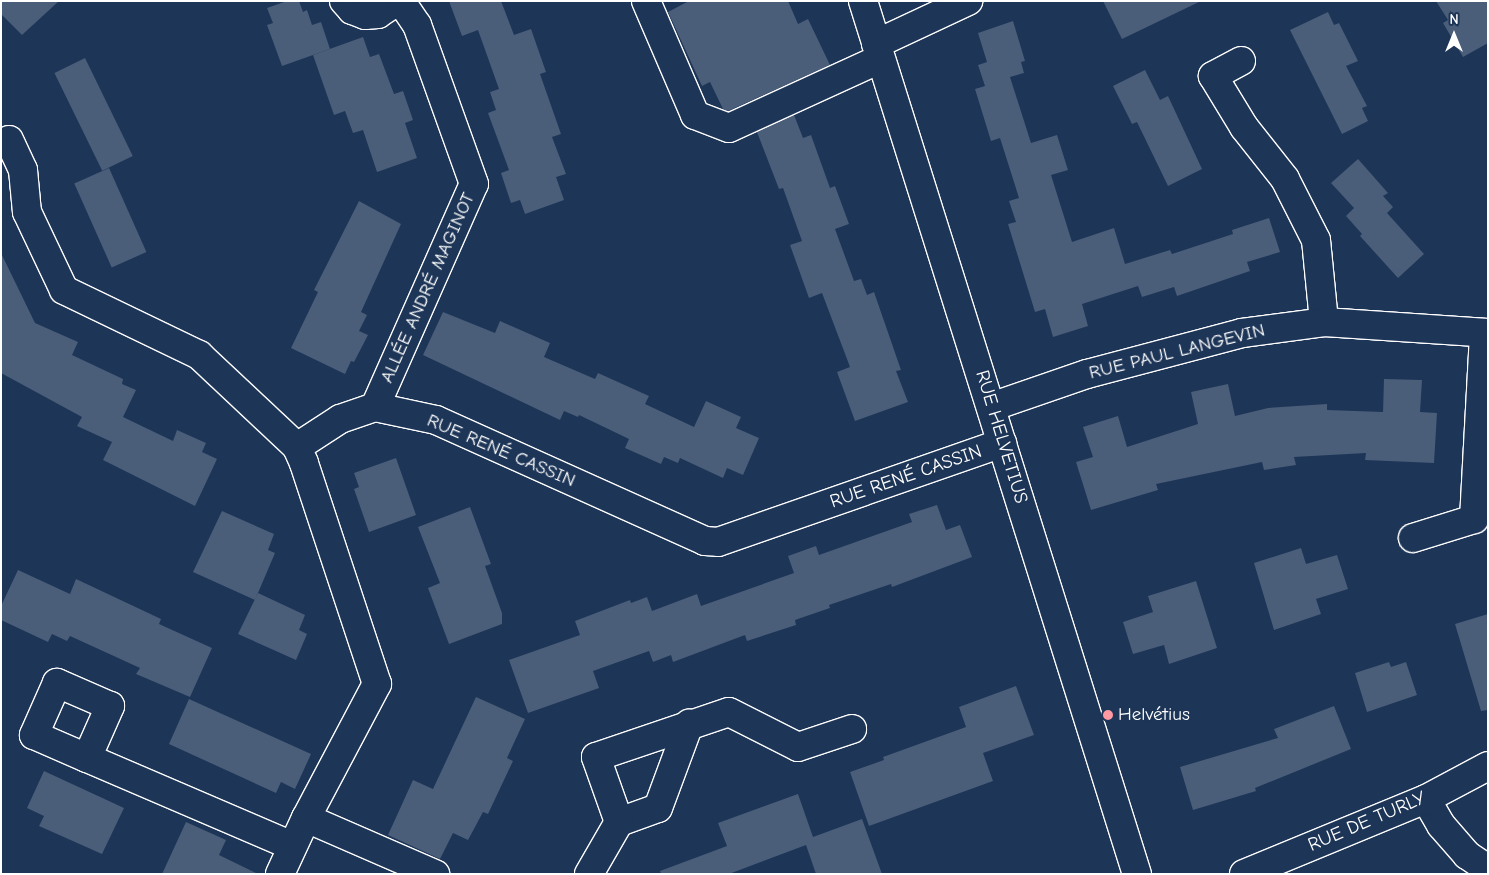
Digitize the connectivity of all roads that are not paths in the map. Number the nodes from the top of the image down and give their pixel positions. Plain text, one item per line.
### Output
1 (344, 1) edge
2 (393, 1) edge
3 (401, 1) edge
4 (646, 1) edge
5 (863, 1) edge
6 (968, 1) edge
7 (878, 52) junction
8 (1241, 61) dead end
9 (9, 140) dead end
10 (1324, 322) junction
11 (1486, 333) edge
12 (376, 407) junction
13 (992, 407) junction
14 (1002, 443) junction
15 (297, 447) junction
16 (1413, 538) dead end
17 (689, 724) junction
18 (852, 729) dead end
19 (87, 758) dead end
20 (1488, 766) edge
21 (1426, 799) junction
22 (306, 818) junction
23 (619, 822) junction
24 (292, 846) junction
25 (1488, 869) edge
26 (280, 874) edge
27 (435, 874) edge
28 (590, 874) edge
29 (1137, 874) edge
30 (1244, 874) edge

1 - 2 street
3 - 12 street, ALLÉE ANDRÉ MAGINOT
4 - 7 street
5 - 7 street, RUE HELVETIUS
6 - 7 street
7 - 13 street, RUE HELVETIUS
8 - 10 street
9 - 15 street
10 - 11 street, RUE PAUL LANGEVIN
10 - 13 street, RUE PAUL LANGEVIN
11 - 16 street
12 - 14 street, RUE RENÉ CASSIN
12 - 15 street
13 - 14 street, RUE HELVETIUS
14 - 29 street, RUE HELVETIUS
15 - 22 street
17 - 18 street
17 - 23 street
17 - 23 street
19 - 24 street
20 - 21 street, RUE DE TURLY
21 - 25 street
21 - 30 street, RUE DE TURLY
22 - 24 street
22 - 27 street
23 - 28 street
24 - 26 street

